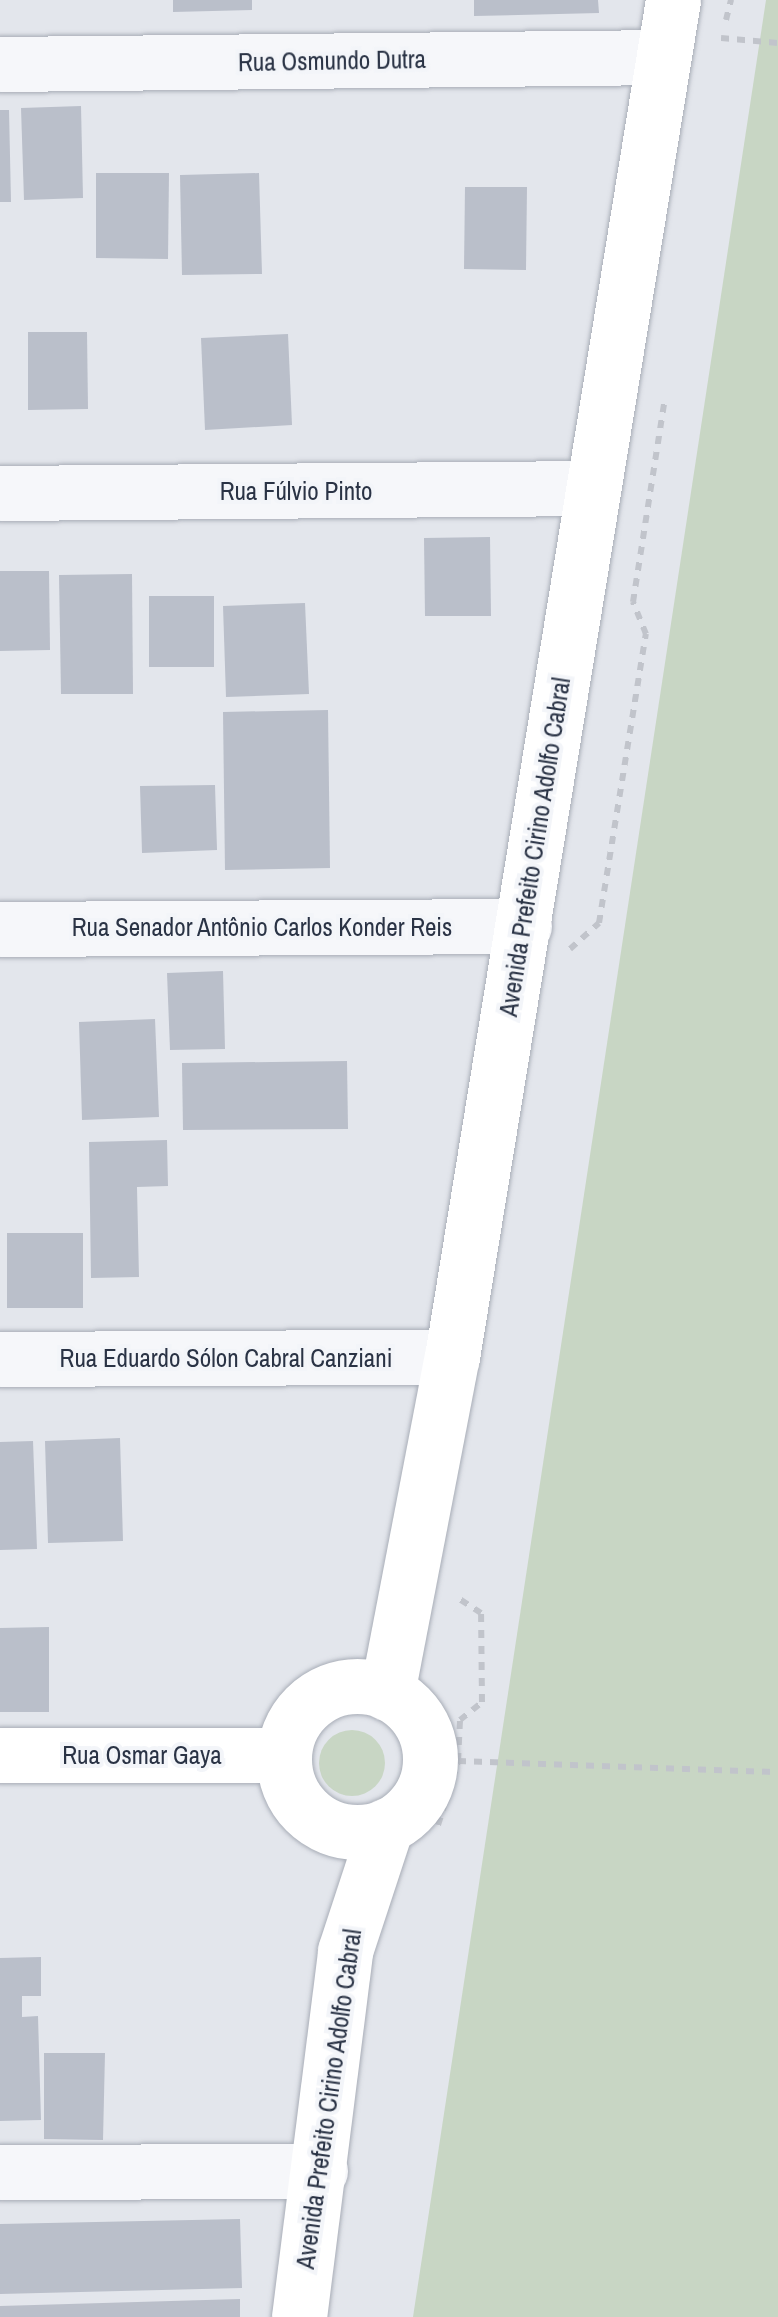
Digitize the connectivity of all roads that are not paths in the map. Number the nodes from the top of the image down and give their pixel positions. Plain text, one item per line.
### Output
1 (672, 0) edge
2 (664, 57) junction
3 (0, 64) edge
4 (592, 488) junction
5 (0, 493) edge
6 (524, 926) junction
7 (0, 929) edge
8 (452, 1357) junction
9 (0, 1359) edge
10 (386, 1693) junction
11 (0, 1755) edge
12 (283, 1755) junction
13 (386, 1826) junction
14 (320, 2171) junction
15 (0, 2172) edge
16 (298, 2317) edge

1 - 2 main road, Avenida Prefeito Cirino Adolfo Cabral
2 - 3 street, Rua Osmundo Dutra
2 - 4 main road, Avenida Prefeito Cirino Adolfo Cabral
4 - 5 street, Rua Fúlvio Pinto
4 - 6 main road, Avenida Prefeito Cirino Adolfo Cabral
6 - 7 street, Rua Senador Antônio Carlos Konder Reis
6 - 8 main road, Avenida Prefeito Cirino Adolfo Cabral
8 - 9 street, Rua Eduardo Sólon Cabral Canziani
8 - 10 main road, Avenida Prefeito Cirino Adolfo Cabral
10 - 12 main road
10 - 13 main road
11 - 12 main road, Rua Osmar Gaya
12 - 13 main road
13 - 14 main road, Avenida Prefeito Cirino Adolfo Cabral
14 - 15 street
14 - 16 main road, Avenida Prefeito Cirino Adolfo Cabral

